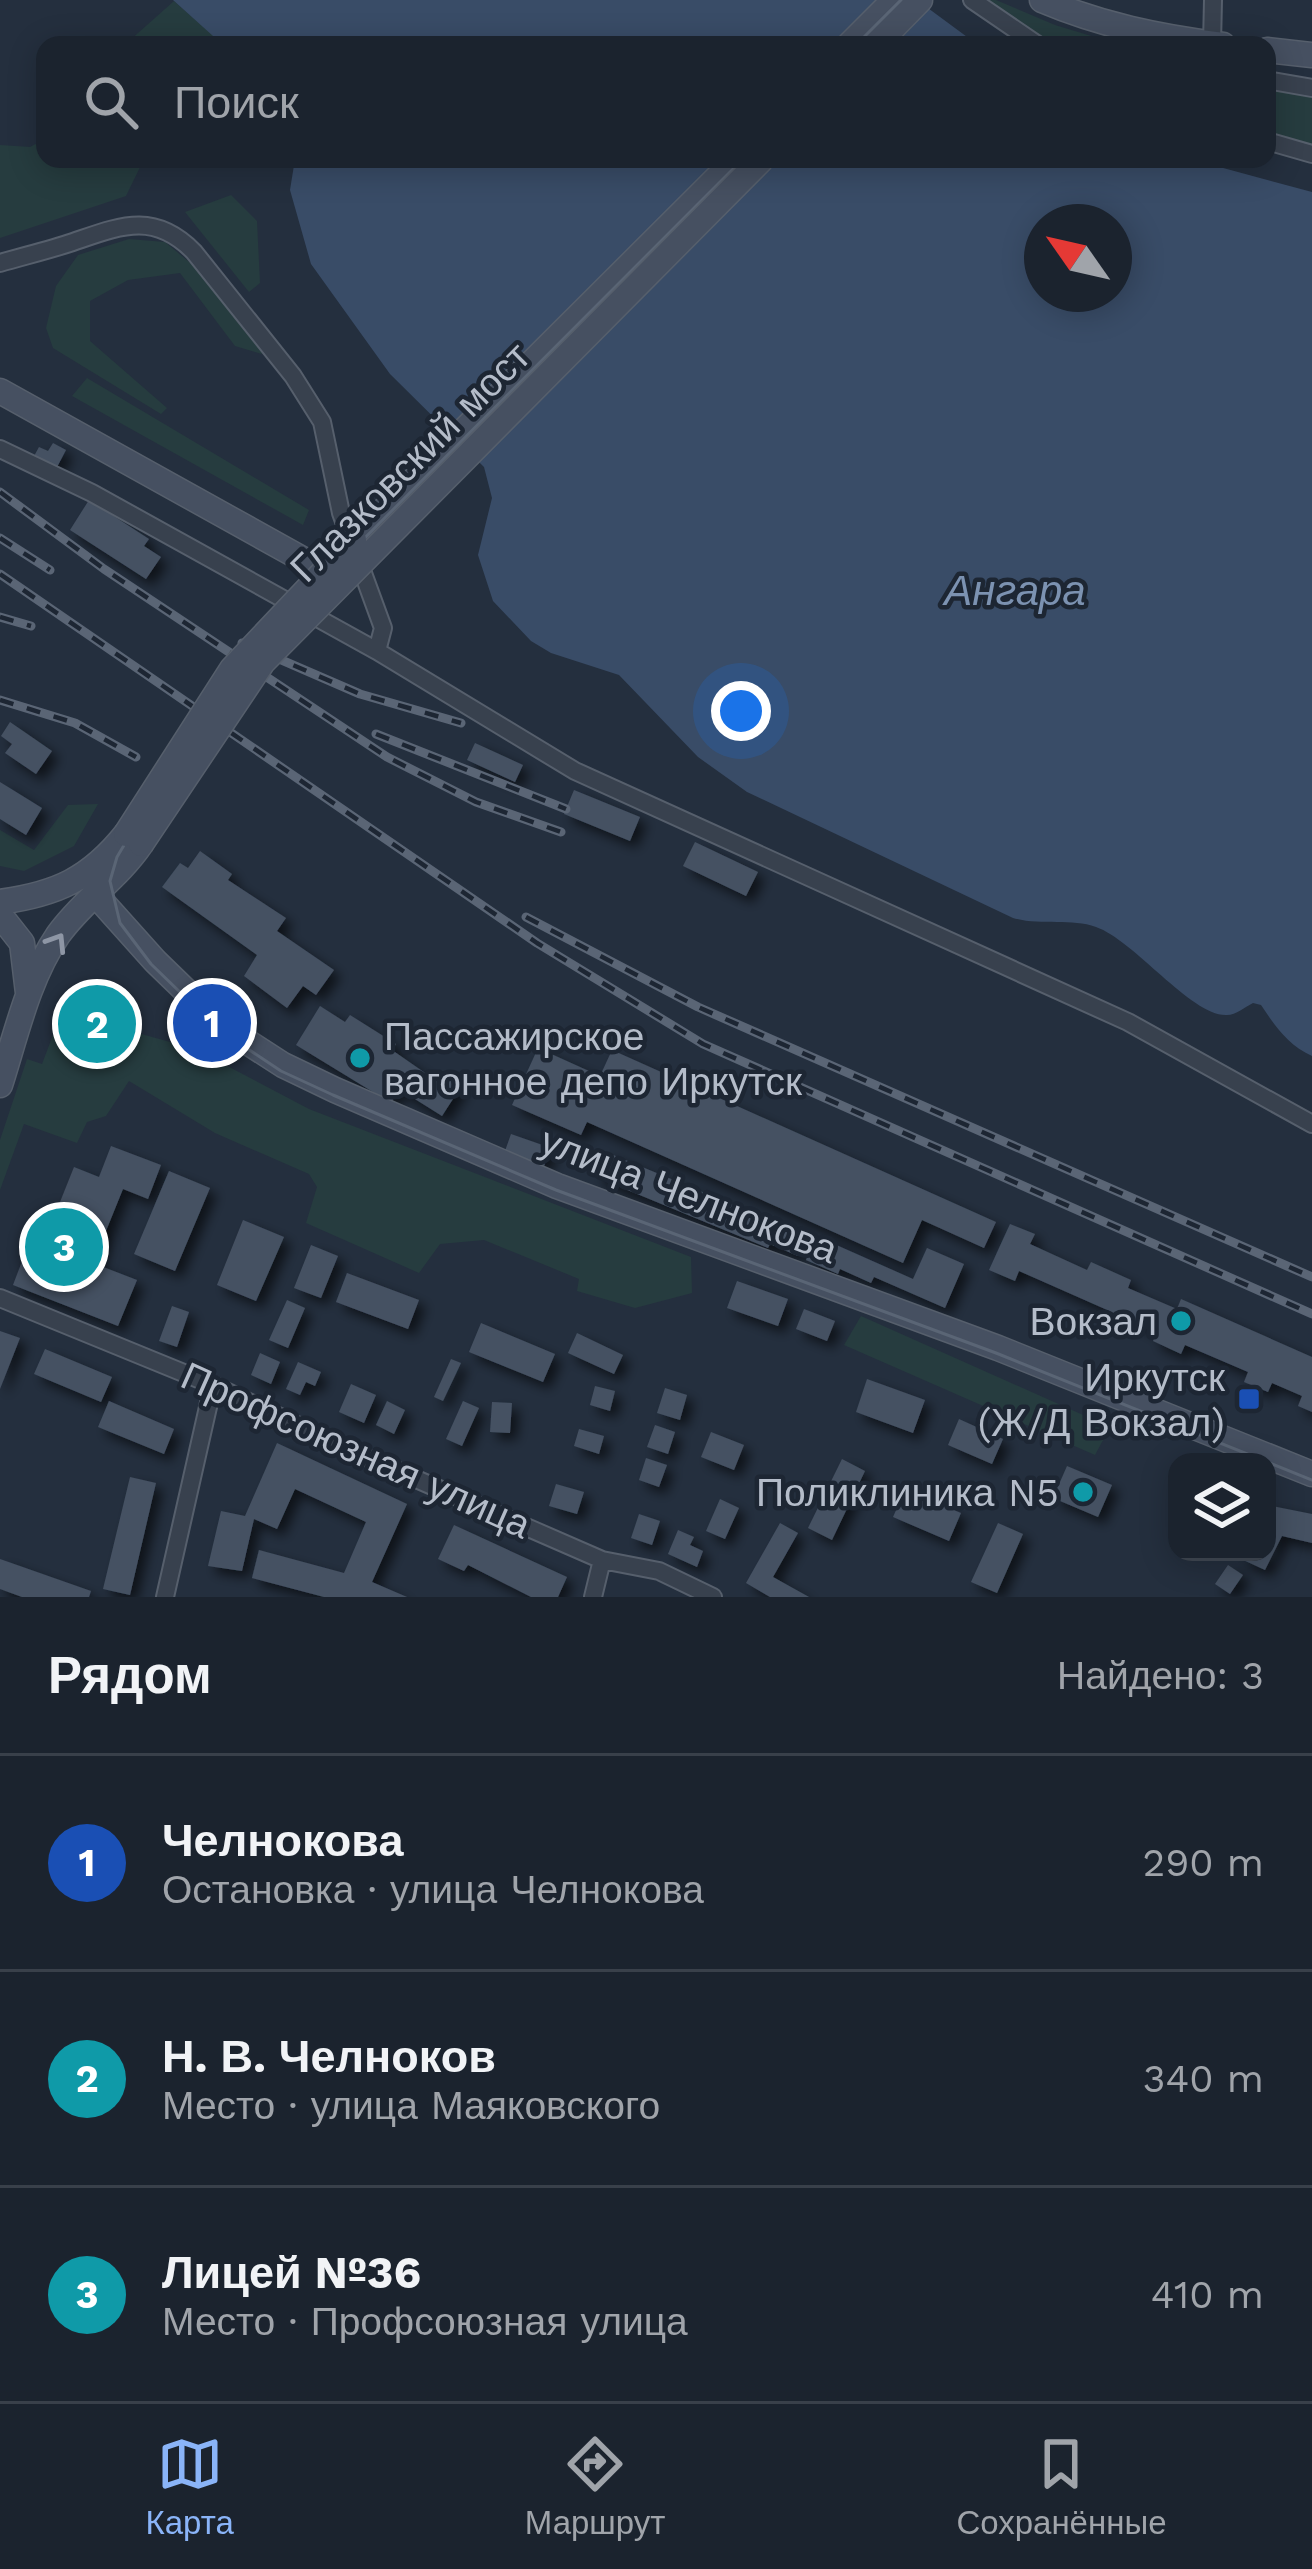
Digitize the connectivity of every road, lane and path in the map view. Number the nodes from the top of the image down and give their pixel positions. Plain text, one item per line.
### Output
1 (894, 0) edge
2 (920, 0) edge
3 (972, 0) edge
4 (1042, 0) edge
5 (1213, 0) edge
6 (858, 36) edge
7 (885, 36) edge
8 (1025, 36) edge
9 (1157, 36) edge
10 (1212, 36) edge
11 (1276, 51) edge
12 (1312, 55) edge
13 (1276, 82) edge
14 (1312, 88) edge
15 (1276, 144) edge
16 (1312, 154) edge
17 (727, 168) edge
18 (754, 168) edge
19 (0, 262) edge
20 (0, 391) edge
21 (0, 449) edge
22 (322, 570) junction
23 (376, 651) junction
24 (134, 839) junction
25 (100, 865) junction
26 (95, 894) junction
27 (0, 902) edge
28 (0, 915) edge
29 (28, 996) junction
30 (0, 1085) edge
31 (1312, 1124) edge
32 (0, 1298) edge
33 (213, 1385) junction
34 (1312, 1474) edge
35 (602, 1560) junction
36 (165, 1597) edge
37 (593, 1597) edge
38 (713, 1597) edge

1 - 6 main road
2 - 7 main road
3 - 8 street
4 - 9 main road
5 - 10 street
11 - 12 main road
13 - 14 street
15 - 16 street
17 - 22 main road, Глазковский мост, bridge
18 - 24 main road, Глазковский мост, bridge
19 - 23 street
20 - 22 main road
21 - 23 street
22 - 24 main road, Глазковский мост, bridge
23 - 31 street
24 - 25 main road
24 - 26 main road
25 - 26 main road
25 - 27 main road
29 -> 26 main road
26 - 34 main road, улица Челнокова
28 - 29 main road
29 - 30 main road
32 - 33 street, Профсоюзная улица
33 - 35 street, Профсоюзная улица
33 - 36 street
35 - 37 street
35 - 38 street, Профсоюзная улица

